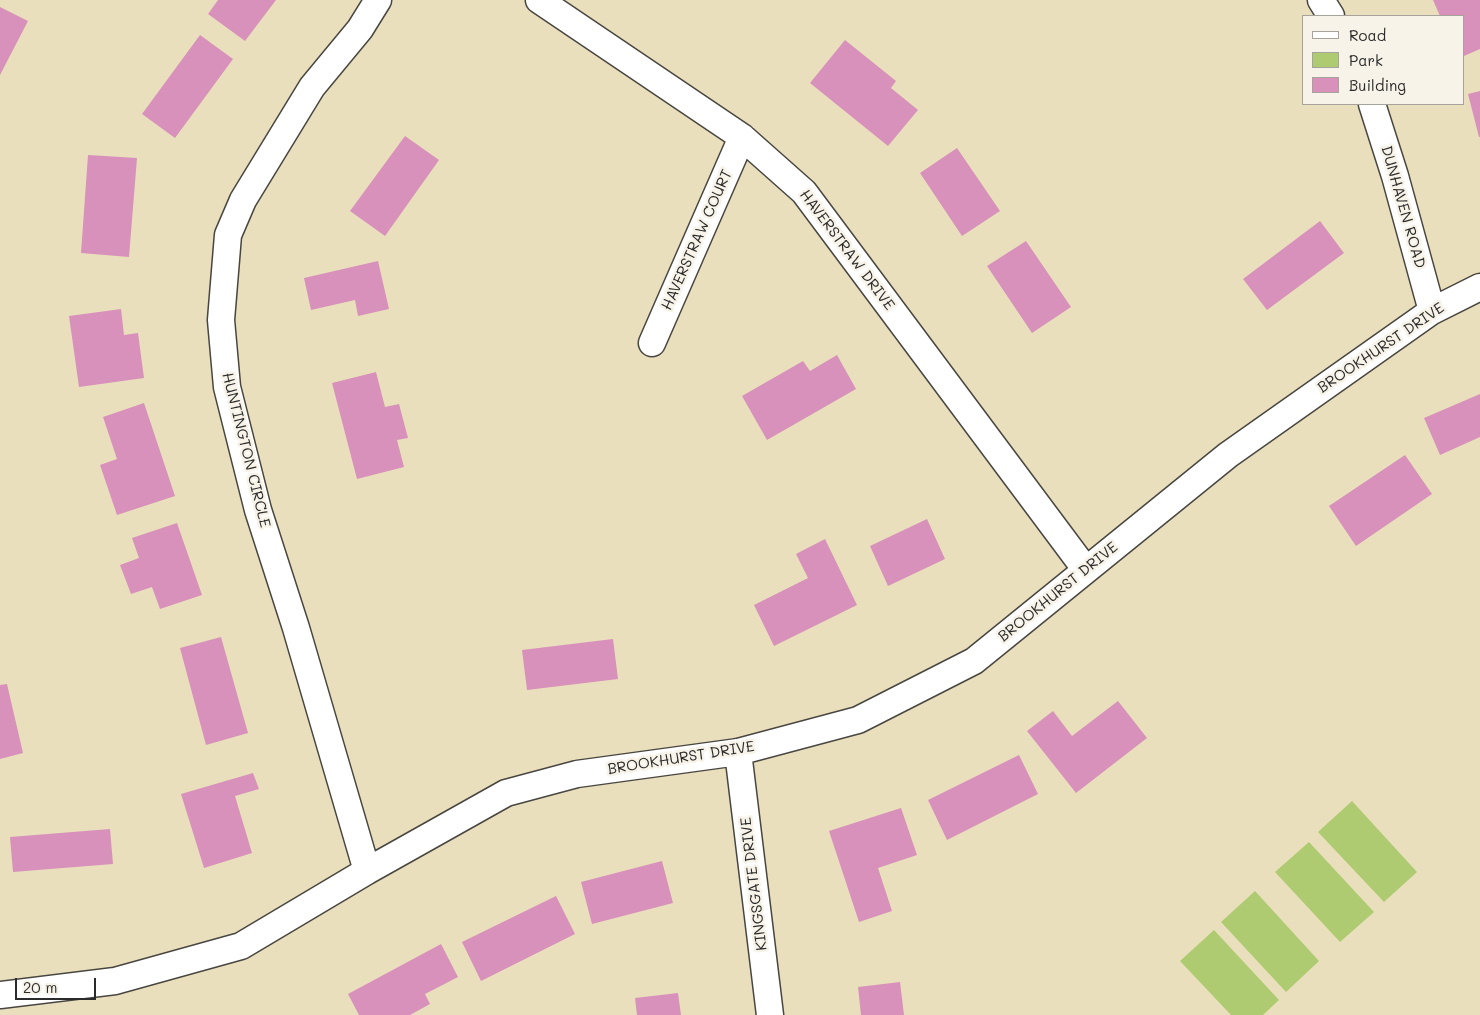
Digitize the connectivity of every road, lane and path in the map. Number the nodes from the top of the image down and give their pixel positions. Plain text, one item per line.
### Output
1 (378, 0) edge
2 (539, 0) edge
3 (1321, 0) edge
4 (1330, 15) edge
5 (1372, 105) edge
6 (742, 137) junction
7 (1480, 287) edge
8 (1432, 311) junction
9 (652, 343) dead end
10 (1086, 570) junction
11 (738, 752) junction
12 (367, 871) junction
13 (0, 995) edge
14 (770, 1015) edge

1 - 12 street, HUNTINGTON CIRCLE
2 - 6 street, HAVERSTRAW DRIVE
3 - 4 street
5 - 8 street, DUNHAVEN ROAD
6 - 9 street, HAVERSTRAW COURT
6 - 10 street, HAVERSTRAW DRIVE
7 - 8 street, BROOKHURST DRIVE
8 - 10 street, BROOKHURST DRIVE
10 - 11 street, BROOKHURST DRIVE
11 - 12 street, BROOKHURST DRIVE
11 - 14 street, KINGSGATE DRIVE
12 - 13 street, BROOKHURST DRIVE

